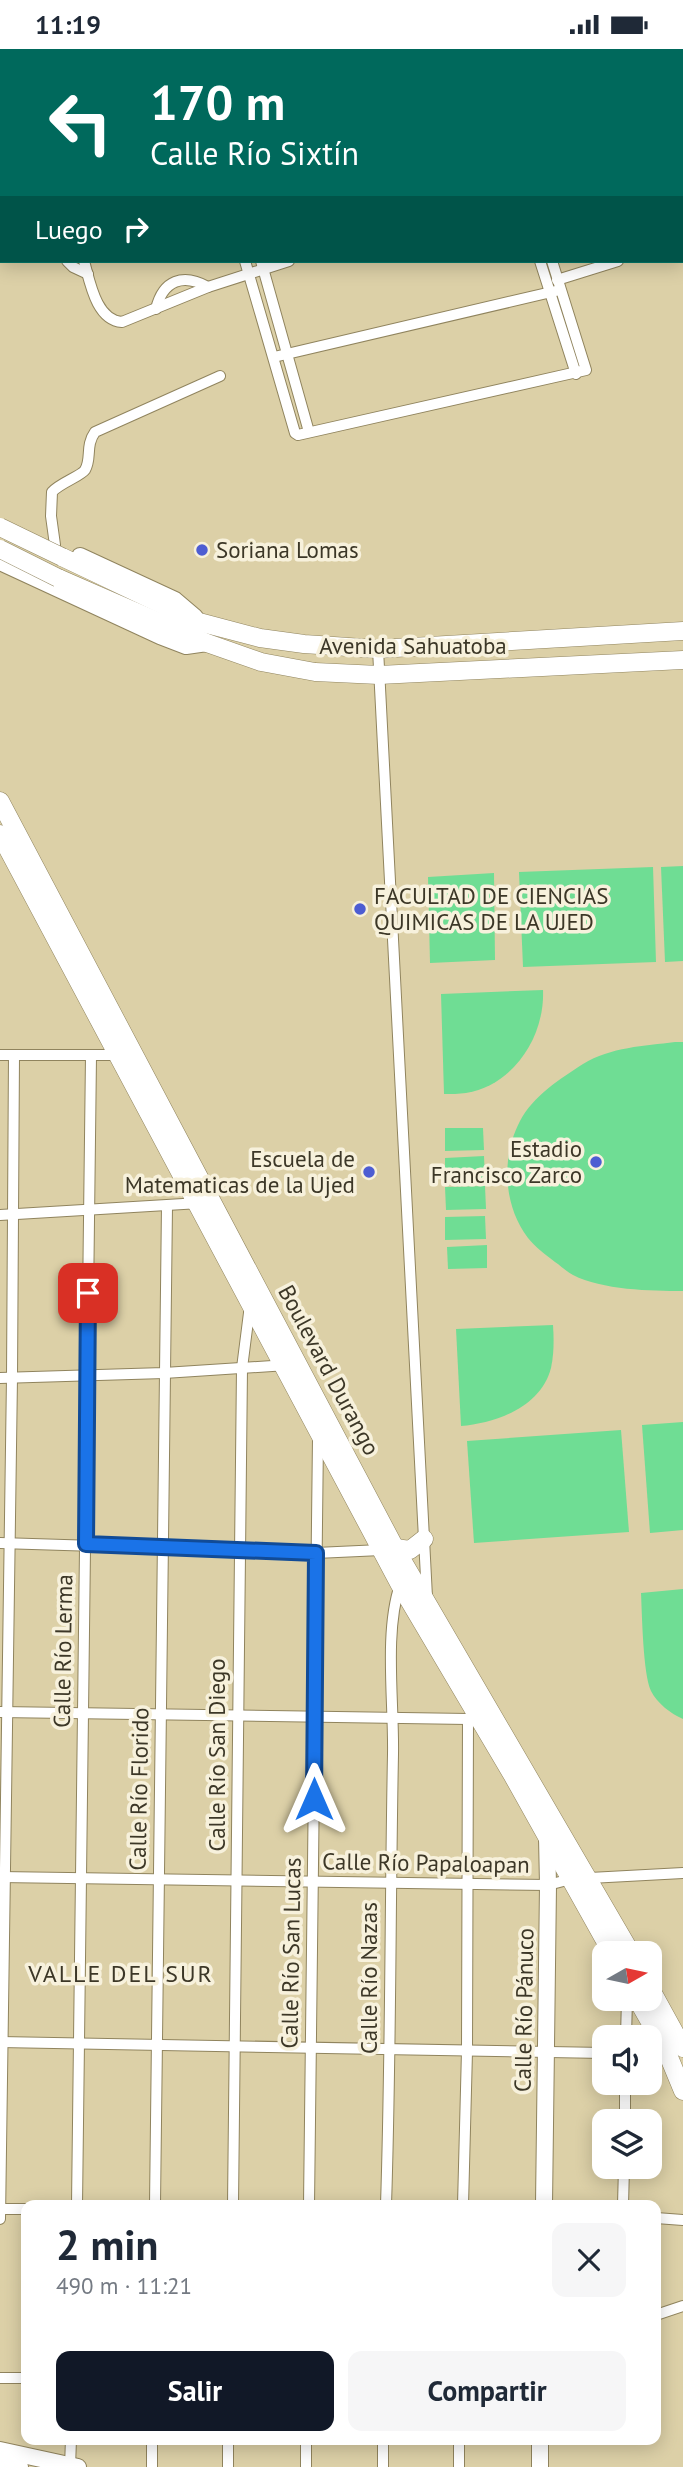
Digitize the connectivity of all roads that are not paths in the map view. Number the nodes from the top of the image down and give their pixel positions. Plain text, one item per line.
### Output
1 (69, 263) edge
2 (85, 263) edge
3 (246, 263) edge
4 (541, 263) edge
5 (552, 263) edge
6 (613, 263) edge
7 (262, 265) edge
8 (88, 274) junction
9 (249, 274) junction
10 (208, 288) junction
11 (556, 288) junction
12 (156, 309) junction
13 (287, 353) junction
14 (274, 357) junction
15 (220, 376) dead end
16 (309, 432) junction
17 (0, 517) edge
18 (0, 527) edge
19 (0, 549) edge
20 (59, 551) junction
21 (0, 562) edge
22 (54, 581) junction
23 (683, 631) edge
24 (378, 649) junction
25 (683, 660) edge
26 (379, 675) junction
27 (0, 801) edge
28 (0, 834) edge
29 (0, 1055) edge
30 (14, 1055) junction
31 (125, 1055) junction
32 (91, 1056) junction
33 (204, 1203) junction
34 (167, 1206) junction
35 (88, 1211) junction
36 (6, 1215) edge
37 (250, 1305) junction
38 (290, 1364) junction
39 (242, 1368) junction
40 (164, 1373) junction
41 (88, 1374) junction
42 (6, 1378) edge
43 (320, 1407) junction
44 (318, 1434) junction
45 (424, 1539) junction
46 (5, 1543) edge
47 (86, 1544) junction
48 (163, 1548) junction
49 (388, 1549) junction
50 (240, 1550) junction
51 (316, 1553) junction
52 (400, 1585) junction
53 (424, 1613) junction
54 (3, 1712) edge
55 (160, 1713) junction
56 (477, 1713) junction
57 (83, 1714) junction
58 (238, 1714) junction
59 (314, 1716) junction
60 (393, 1717) junction
61 (552, 1817) junction
62 (547, 1837) junction
63 (683, 1873) edge
64 (2, 1877) edge
65 (82, 1877) junction
66 (159, 1879) junction
67 (580, 1879) junction
68 (238, 1881) junction
69 (314, 1882) junction
70 (390, 1883) junction
71 (468, 1885) junction
72 (548, 1885) junction
73 (607, 1941) edge
74 (623, 1941) edge
75 (645, 2011) edge
76 (657, 2011) edge
77 (1, 2043) edge
78 (80, 2043) junction
79 (156, 2046) junction
80 (235, 2046) junction
81 (310, 2047) junction
82 (391, 2048) junction
83 (670, 2048) edge
84 (467, 2051) junction
85 (547, 2051) junction
86 (592, 2053) edge
87 (683, 2091) edge
88 (624, 2179) edge
89 (77, 2200) edge
90 (155, 2200) edge
91 (233, 2200) edge
92 (309, 2200) edge
93 (386, 2200) edge
94 (463, 2200) edge
95 (544, 2200) edge
96 (623, 2200) edge
97 (0, 2209) edge
98 (21, 2210) edge
99 (661, 2218) edge
100 (0, 2219) edge
101 (683, 2220) edge
102 (683, 2306) edge
103 (661, 2313) edge
104 (0, 2378) edge
105 (21, 2378) edge
106 (71, 2445) edge
107 (152, 2445) edge
108 (228, 2445) edge
109 (306, 2445) edge
110 (383, 2445) edge
111 (459, 2445) edge
112 (540, 2445) edge
113 (0, 2450) edge
114 (0, 2462) edge
115 (73, 2466) edge
116 (20, 2467) edge
117 (152, 2467) edge
118 (228, 2467) edge
119 (306, 2467) edge
120 (383, 2467) edge
121 (459, 2467) edge
122 (540, 2467) edge

1 - 8 street
2 - 8 street
3 - 9 street
4 - 11 street
5 - 11 street
6 - 11 street
7 - 9 street
7 - 13 street
8 - 12 street
9 - 10 street
9 - 14 street
10 - 12 street
10 - 12 street
11 - 13 street
11 - 16 street
13 - 14 street
13 - 16 street
14 - 16 street
15 - 20 street
17 - 20 street
18 - 20 main road, Avenida Sahuatoba, bridge
19 - 22 main road, Avenida Sahuatoba, bridge
20 - 22 street
20 - 24 main road, Avenida Sahuatoba
21 - 22 street
22 - 26 main road, Avenida Sahuatoba
23 - 24 main road, Avenida Sahuatoba
24 - 26 street
25 - 26 main road, Avenida Sahuatoba
26 - 45 street
27 - 31 main road, Boulevard Durango
28 - 31 main road, Boulevard Durango
29 - 30 street
30 - 32 street
30 - 36 street
31 - 32 street
31 - 33 main road, Boulevard Durango
32 - 35 street, Calle Río Lerma
33 - 34 street
33 - 37 main road, Boulevard Durango
33 - 38 main road, Boulevard Durango
34 - 35 street
34 - 40 street, Calle Río Florido
35 - 36 street
35 - 41 street, Calle Río Lerma
36 - 42 street
37 - 38 main road, Boulevard Durango
37 - 39 street, Calle Río San Diego
38 - 39 street
38 - 43 main road, Boulevard Durango
38 - 44 main road, Boulevard Durango
39 - 40 street
39 - 50 street, Calle Río San Diego
40 - 41 street
40 - 48 street, Calle Río Florido
41 - 42 street
41 - 47 street, Calle Río Lerma
42 - 46 street
43 - 44 street, Calle Río San Lucas
43 - 49 main road, Boulevard Durango
44 - 49 main road, Boulevard Durango
44 - 51 street, Calle Río San Lucas
45 - 49 main road
45 - 53 street
46 - 47 street
46 - 54 street
47 - 48 street
47 - 57 street, Calle Río Lerma
48 - 50 street
48 - 55 street, Calle Río Florido
49 - 51 street
49 - 52 main road, Boulevard Durango
49 - 53 main road, Boulevard Durango
50 - 51 street
50 - 58 street, Calle Río San Diego
51 - 59 street, Calle Río San Lucas
52 - 53 main road, Boulevard Durango
52 - 60 street, Calle Río Nazas
53 - 56 main road, Boulevard Durango
54 - 57 street
54 - 64 street
55 - 57 street
55 - 58 street
55 - 66 street, Calle Río Florido
56 - 60 street
56 - 61 main road, Boulevard Durango
56 - 62 main road, Boulevard Durango
56 - 71 street
57 - 65 street, Calle Río Lerma
58 - 59 street
58 - 68 street, Calle Río San Diego
59 - 60 street
59 - 69 street, Calle Río San Lucas
60 - 70 street, Calle Río Nazas
61 - 62 street, Calle Río Pánuco
61 - 67 main road, Boulevard Durango
62 - 67 main road, Boulevard Durango
62 - 72 street, Calle Río Pánuco
63 - 67 street, Calle Río Papaloapan
64 - 65 street, Calle Río Papaloapan
64 - 77 street
65 - 66 street, Calle Río Papaloapan
65 - 78 street, Calle Río Lerma
66 - 68 street, Calle Río Papaloapan
66 - 79 street, Calle Río Florido
67 - 72 street, Calle Río Papaloapan
67 - 73 main road, Boulevard Durango
67 - 74 main road, Boulevard Durango
68 - 69 street, Calle Río Papaloapan
68 - 80 street, Calle Río San Diego
69 - 70 street, Calle Río Papaloapan
69 - 81 street, Calle Río San Lucas
70 - 71 street, Calle Río Papaloapan
70 - 82 street, Calle Río Nazas
71 - 72 street, Calle Río Papaloapan
71 - 84 street
72 - 85 street, Calle Río Pánuco
75 - 83 main road
76 - 83 main road
77 - 78 street
77 - 97 street
78 - 79 street
78 - 89 street, Calle Río Lerma
79 - 80 street
79 - 90 street, Calle Río Florido
80 - 81 street
80 - 91 street, Calle Río San Diego
81 - 82 street
81 - 92 street, Calle Río San Lucas
82 - 84 street
82 - 93 street, Calle Río Nazas
83 - 87 main road
84 - 85 street
84 - 94 street
85 - 86 street
85 - 95 street, Calle Río Pánuco
88 - 96 street
97 - 98 street
97 - 100 street
99 - 101 street
102 - 103 street
104 - 105 street
106 - 115 street
107 - 117 street
108 - 118 street
109 - 119 street
110 - 120 street
111 - 121 street
112 - 122 street
113 - 115 street
114 - 116 street

